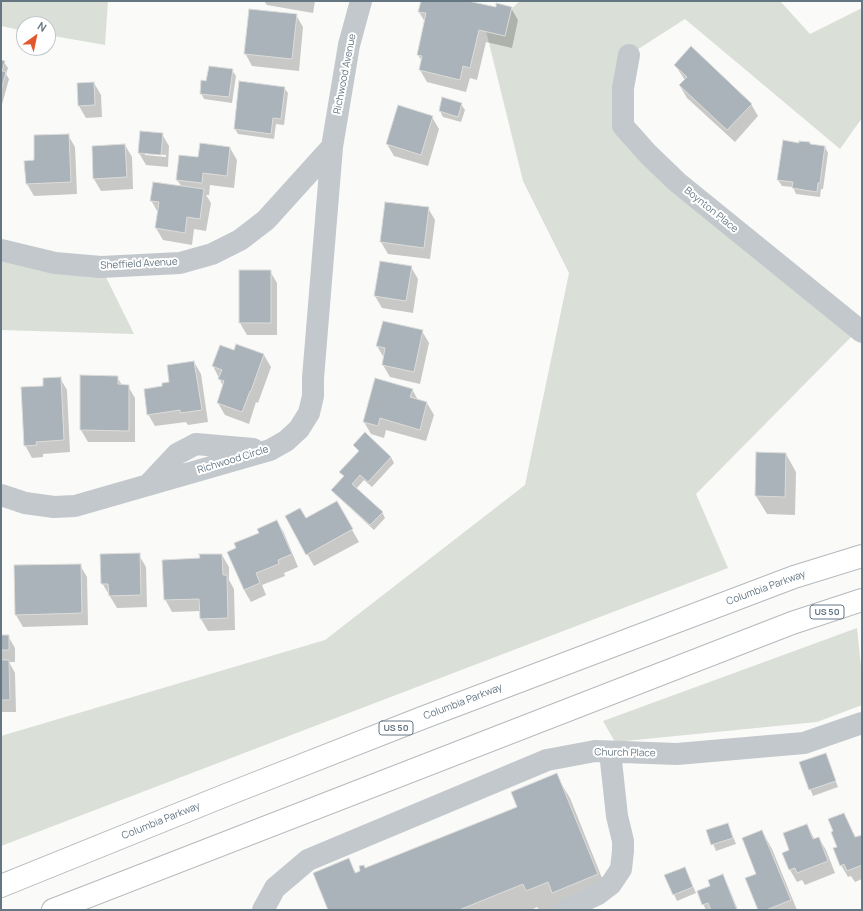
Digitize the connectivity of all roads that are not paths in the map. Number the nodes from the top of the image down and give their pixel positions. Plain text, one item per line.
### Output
1 (362, 1) edge
2 (628, 55) dead end
3 (332, 148) junction
4 (1, 250) edge
5 (862, 332) edge
6 (1, 495) edge
7 (862, 556) edge
8 (862, 600) edge
9 (862, 723) edge
10 (610, 752) junction
11 (1, 886) edge
12 (53, 910) edge
13 (263, 910) edge
14 (564, 910) edge

1 - 3 street, Richwood Avenue
2 - 5 street, Boynton Place
3 - 4 street, Sheffield Avenue
3 - 6 street, Richwood Circle
7 - 11 highway, Columbia Parkway / US 50
8 - 12 highway, US 50
9 - 10 street, Church Place
10 - 13 street, Church Place
10 - 14 street

